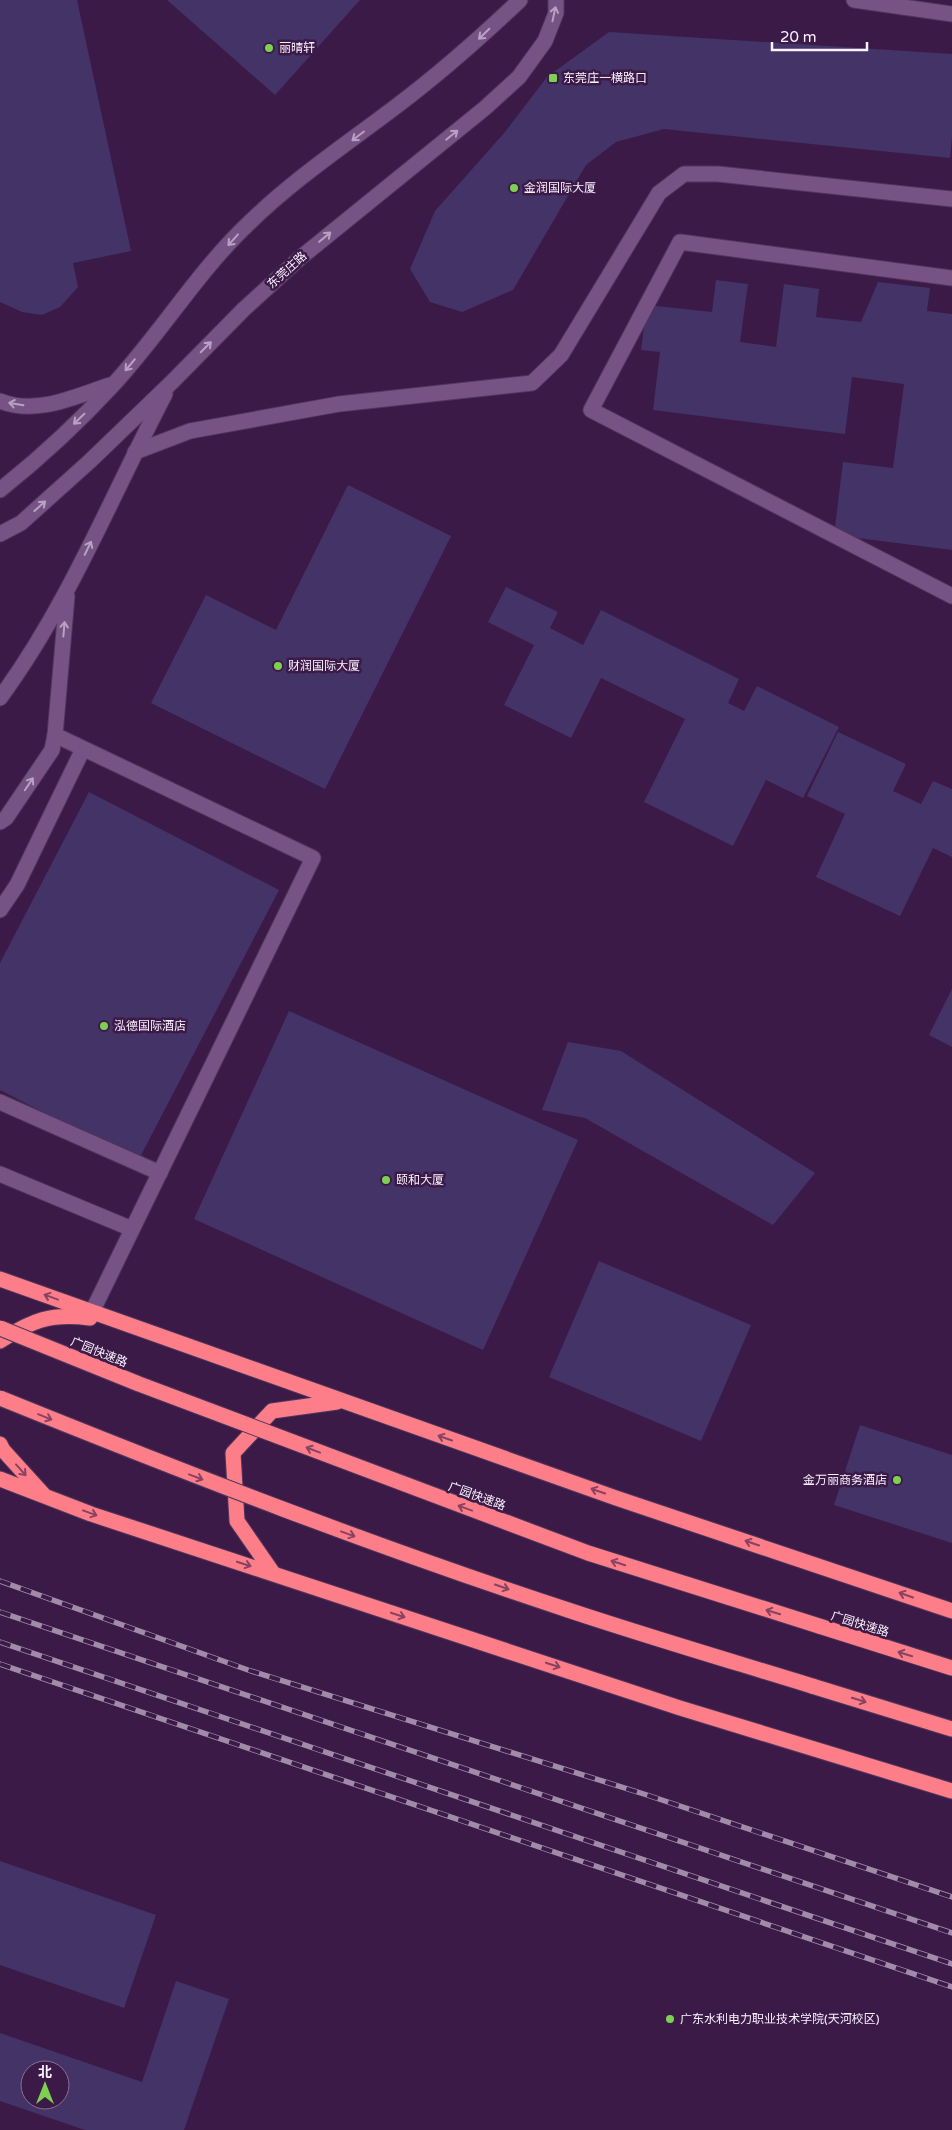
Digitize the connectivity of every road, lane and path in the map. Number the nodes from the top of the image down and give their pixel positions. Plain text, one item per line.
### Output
1 (520, 0) edge
2 (556, 0) edge
3 (854, 0) edge
4 (952, 14) edge
5 (952, 199) edge
6 (952, 278) edge
7 (172, 382) junction
8 (114, 384) junction
9 (0, 401) edge
10 (135, 452) junction
11 (0, 490) edge
12 (0, 534) edge
13 (67, 592) junction
14 (952, 596) edge
15 (0, 698) edge
16 (55, 735) junction
17 (83, 749) junction
18 (0, 822) edge
19 (0, 910) edge
20 (0, 1102) edge
21 (160, 1173) junction
22 (0, 1174) edge
23 (132, 1229) junction
24 (0, 1278) edge
25 (92, 1312) junction
26 (113, 1320) junction
27 (0, 1328) edge
28 (0, 1341) edge
29 (0, 1398) edge
30 (341, 1401) junction
31 (0, 1444) edge
32 (0, 1479) edge
33 (44, 1496) junction
34 (273, 1573) junction
35 (952, 1611) edge
36 (952, 1668) edge
37 (952, 1729) edge
38 (952, 1791) edge

1 -> 8 street
7 -> 2 street, 东莞庄路
3 - 4 street
5 - 10 street
6 - 14 street
7 - 10 street
12 -> 7 street, 东莞庄路
8 -> 9 street
8 -> 11 street
13 -> 10 street
13 - 15 street
16 -> 13 street
16 - 17 street
18 -> 16 street
17 - 19 street
17 - 21 street
20 - 21 street
21 - 23 street
22 - 23 street
23 - 25 street
25 -> 24 highway
25 - 26 highway
26 - 28 highway
26 - 30 highway
36 -> 27 highway, 广园快速路, bridge
29 -> 37 highway, bridge
30 - 34 highway
35 -> 30 highway
31 -> 33 highway
32 - 33 highway
33 -> 34 highway
34 -> 38 highway

